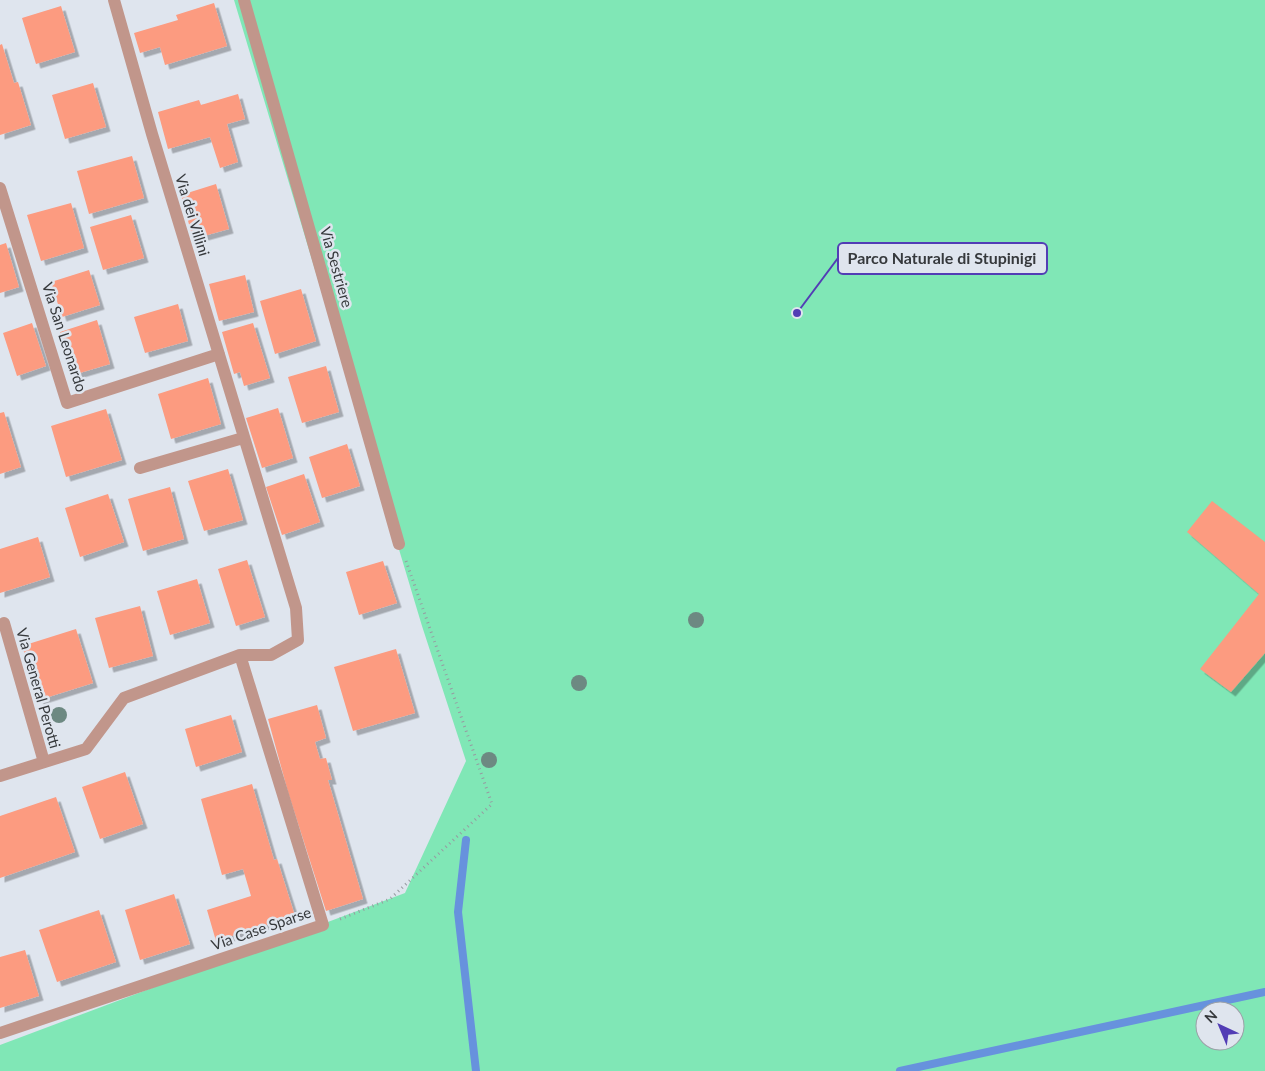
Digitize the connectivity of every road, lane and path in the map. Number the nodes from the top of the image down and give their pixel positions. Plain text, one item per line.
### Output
1 (114, 0) edge
2 (244, 0) edge
3 (0, 188) edge
4 (219, 354) junction
5 (243, 438) junction
6 (140, 468) dead end
7 (400, 544) joint
8 (4, 623) dead end
9 (240, 655) junction
10 (270, 655) joint
11 (44, 762) junction
12 (0, 776) edge
13 (323, 925) junction
14 (0, 1033) edge

1 - 4 street, Via dei Villini
2 - 7 street, Via Sestriere
3 - 4 street, Via San Leonardo
4 - 5 street, Via dei Villini
5 - 6 street
5 - 10 street, Via dei Villini
7 - 13 path
8 - 11 street, Via General Perotti
9 - 10 street, Via General Perotti
9 - 11 street, Via General Perotti
9 - 13 street, Via Case Sparse
11 - 12 street, Via General Perotti
13 - 14 street, Via Case Sparse

